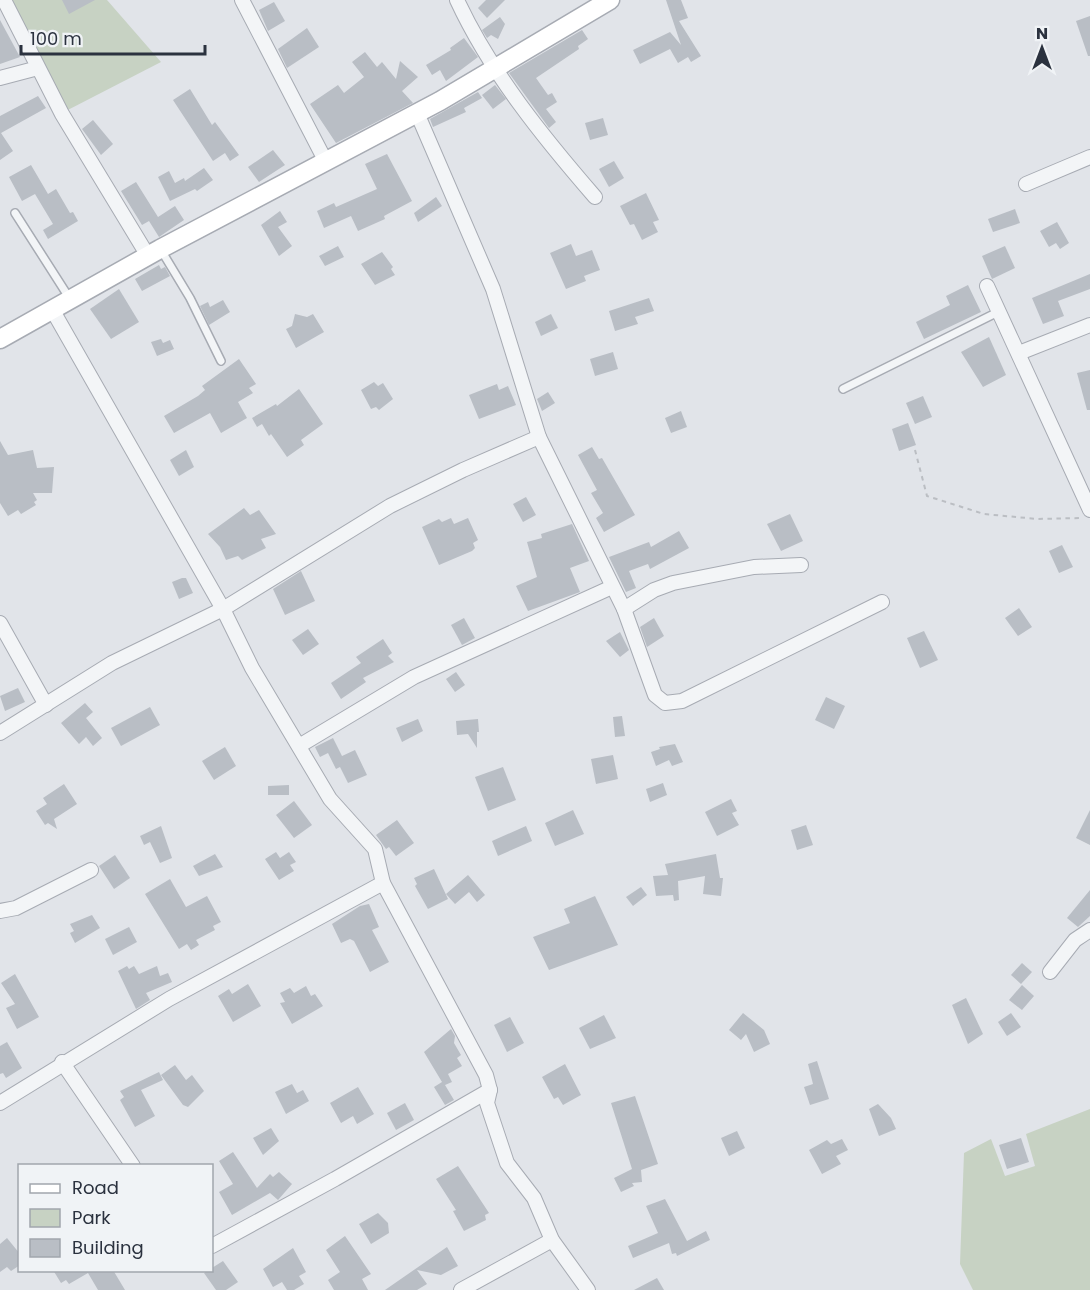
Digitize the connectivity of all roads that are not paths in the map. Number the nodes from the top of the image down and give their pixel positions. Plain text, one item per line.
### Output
1 (4, 0) edge
2 (242, 0) edge
3 (458, 0) edge
4 (610, 0) edge
5 (495, 66) junction
6 (38, 68) junction
7 (0, 78) edge
8 (417, 113) junction
9 (1090, 157) edge
10 (325, 160) junction
11 (1026, 184) dead end
12 (595, 197) dead end
13 (15, 213) dead end
14 (154, 252) junction
15 (987, 286) dead end
16 (71, 301) junction
17 (53, 311) junction
18 (1000, 311) junction
19 (1090, 325) edge
20 (0, 339) edge
21 (1019, 353) junction
22 (221, 361) dead end
23 (843, 389) dead end
24 (539, 438) junction
25 (1090, 510) edge
26 (801, 565) dead end
27 (612, 587) junction
28 (882, 602) dead end
29 (223, 609) junction
30 (624, 609) junction
31 (0, 623) edge
32 (46, 705) junction
33 (0, 733) edge
34 (299, 746) junction
35 (91, 870) dead end
36 (383, 883) junction
37 (0, 911) edge
38 (1090, 930) edge
39 (1050, 972) dead end
40 (62, 1062) junction
41 (490, 1090) junction
42 (0, 1102) edge
43 (132, 1164) edge
44 (552, 1240) junction
45 (213, 1245) edge
46 (461, 1290) edge
47 (588, 1290) edge

1 - 6 street
2 - 10 street
3 - 5 street
4 - 5 main road
5 - 8 main road
5 - 12 street
6 - 7 street
6 - 14 street
8 - 10 main road
8 - 24 street
9 - 11 street
10 - 14 main road
13 - 16 lane
14 - 16 main road
14 - 22 lane
15 - 18 street
16 - 17 main road
17 - 20 main road
17 - 29 street
18 - 21 street
18 - 23 lane
19 - 21 street
21 - 25 street
24 - 27 street
24 - 29 street
26 - 30 street
27 - 30 street
27 - 34 street
28 - 30 street
29 - 32 street
29 - 34 street
31 - 32 street
32 - 33 street
34 - 36 street
35 - 37 street
36 - 40 street
36 - 41 street
38 - 39 street
40 - 42 street
40 - 43 street
41 - 44 street
41 - 45 street
44 - 46 street
44 - 47 street

